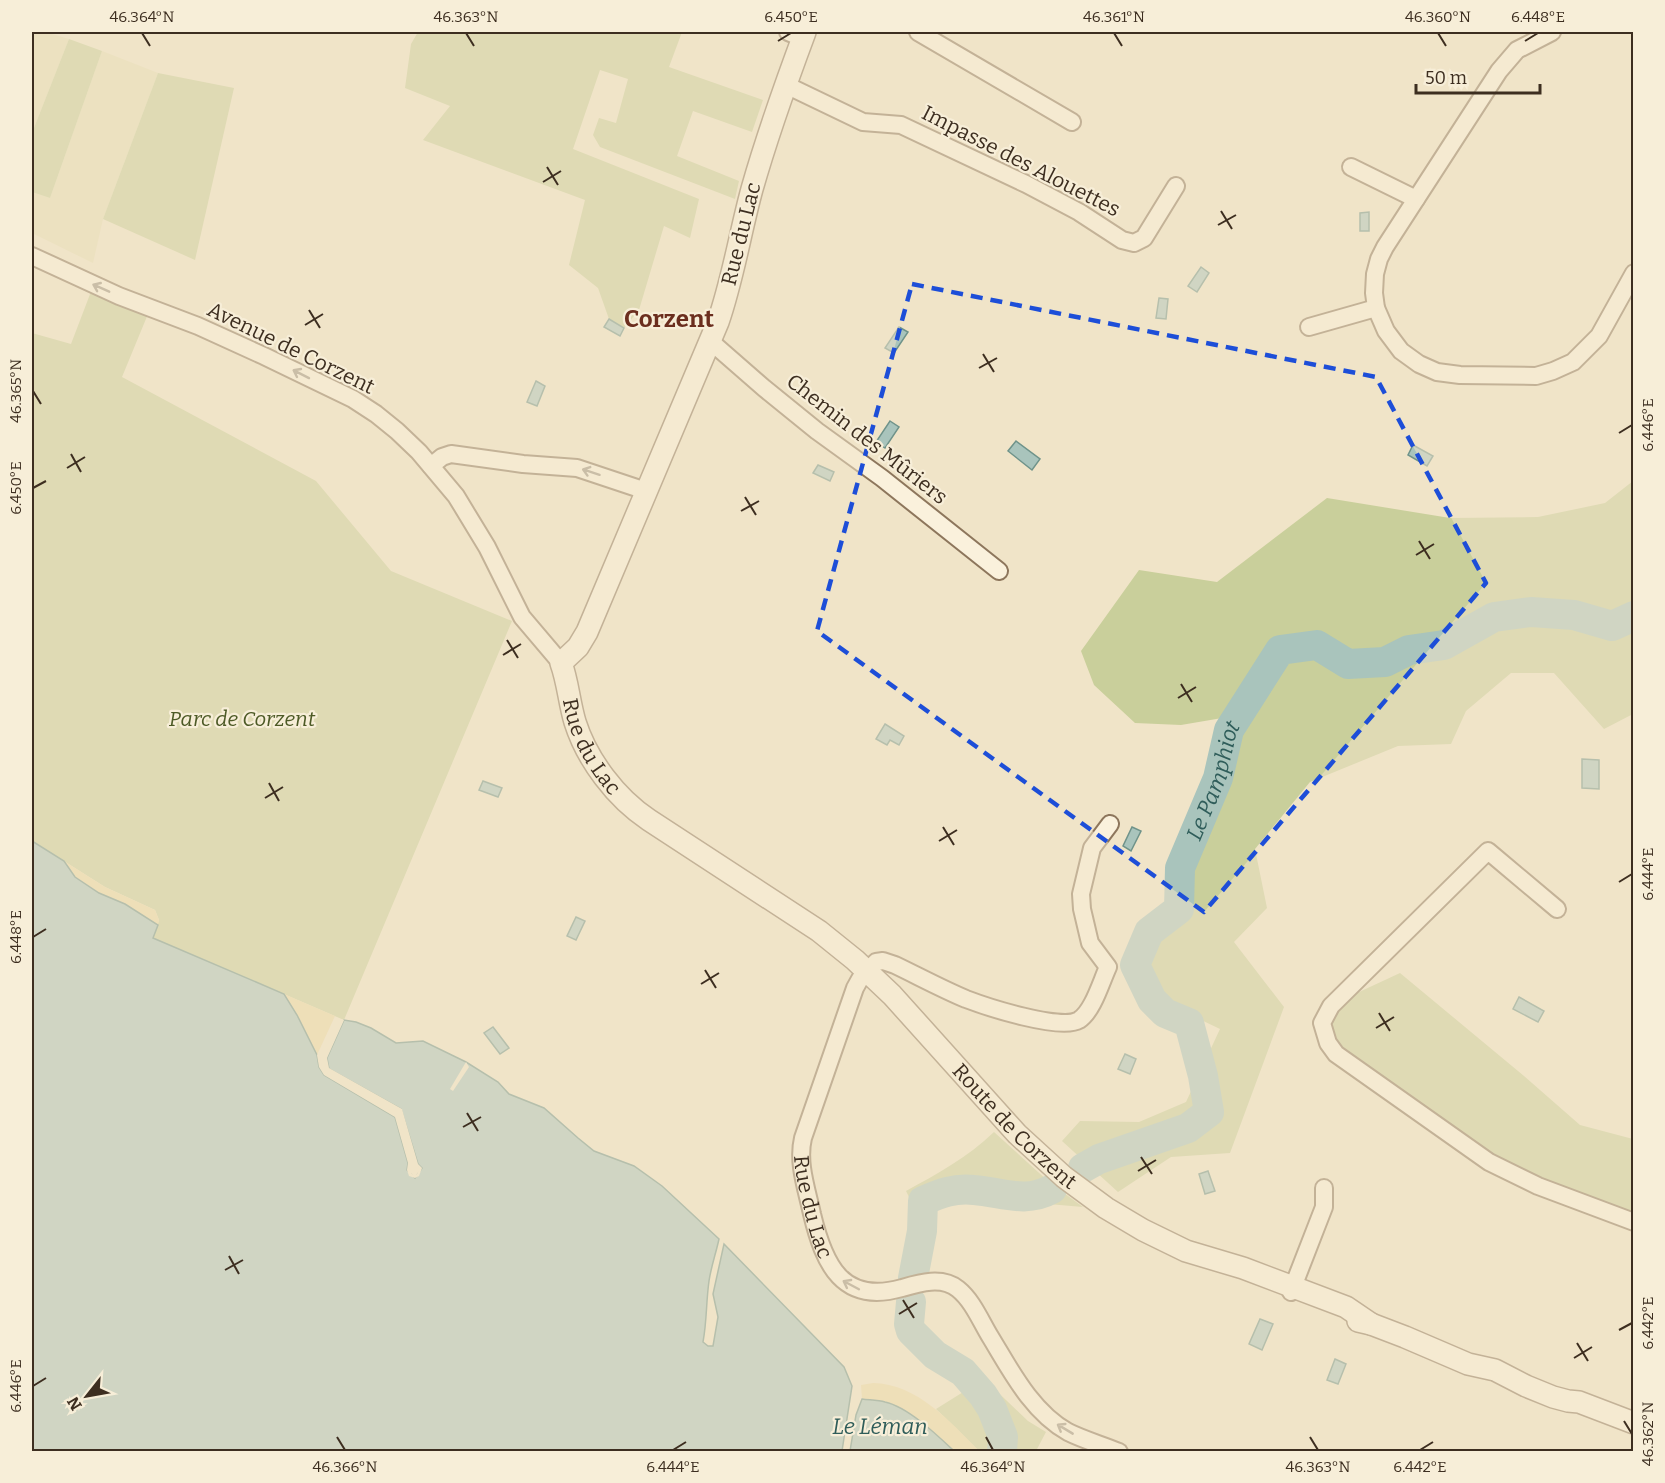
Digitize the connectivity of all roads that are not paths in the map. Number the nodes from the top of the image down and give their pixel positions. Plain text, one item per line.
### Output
1 (918, 32) edge
2 (1552, 32) edge
3 (798, 34) edge
4 (786, 85) junction
5 (1072, 122) dead end
6 (1352, 167) dead end
7 (1176, 186) dead end
8 (1416, 199) junction
9 (32, 256) edge
10 (1634, 273) edge
11 (1376, 309) junction
12 (1309, 327) dead end
13 (710, 340) junction
14 (431, 466) junction
15 (646, 491) junction
16 (999, 571) dead end
17 (561, 663) junction
18 (1110, 824) dead end
19 (1557, 909) dead end
20 (867, 971) junction
21 (1324, 1188) dead end
22 (1634, 1222) edge
23 (1292, 1289) junction
24 (1634, 1423) edge
25 (1119, 1452) edge

1 - 5 street
2 - 8 street
3 - 4 street, Rue du Lac
4 - 7 street, Impasse des Alouettes
4 - 13 street, Rue du Lac
6 - 8 street
8 - 11 street
14 -> 9 street, Avenue de Corzent
10 - 11 street
11 - 12 street
13 - 15 street, Rue du Lac
13 - 16 street, Chemin des Mûriers
15 -> 14 street
14 - 17 street, Avenue de Corzent
15 - 17 street, Rue du Lac
17 - 20 street, Rue du Lac
18 - 20 street
19 - 22 street
20 - 23 street, Route de Corzent
25 -> 20 street, Rue du Lac
21 - 23 street
23 - 24 street, Route de Corzent

